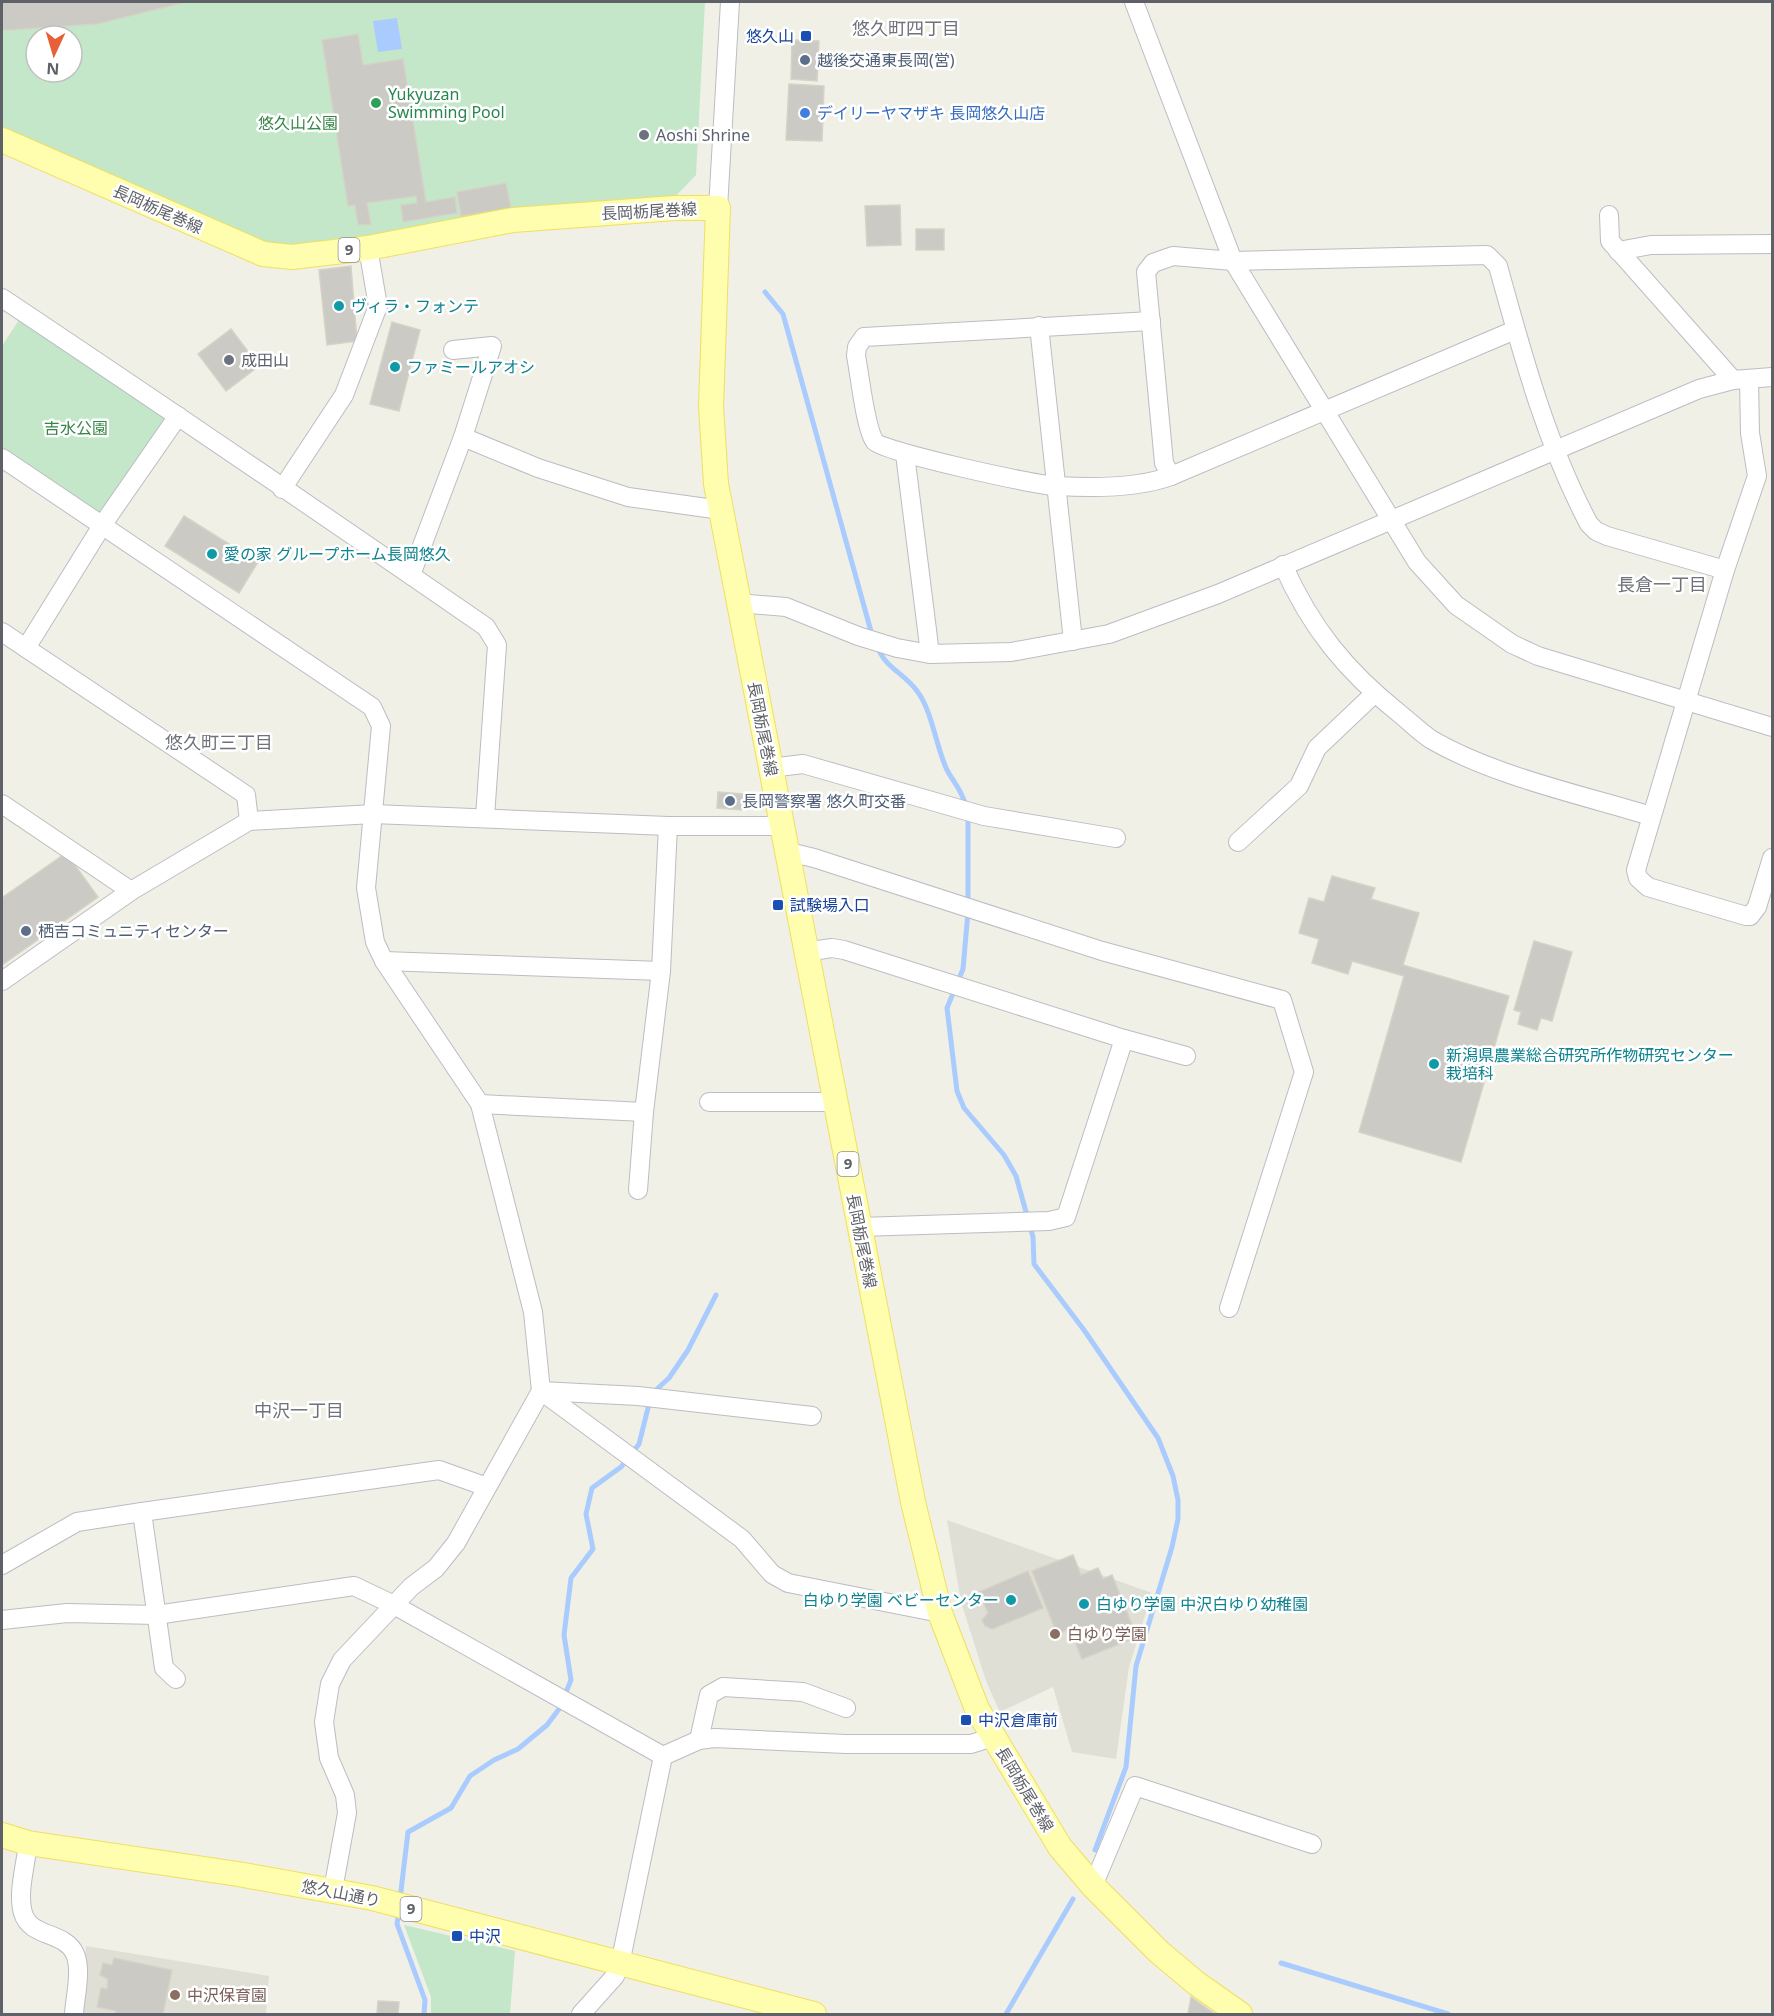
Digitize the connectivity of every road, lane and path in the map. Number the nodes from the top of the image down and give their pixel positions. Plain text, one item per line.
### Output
1 (730, 2) edge
2 (1134, 2) edge
3 (2, 140) edge
4 (718, 208) junction
5 (1609, 215) dead end
6 (1773, 244) edge
7 (368, 248) junction
8 (1617, 251) junction
9 (1233, 261) junction
10 (2, 298) edge
11 (1151, 321) junction
12 (1039, 326) junction
13 (1515, 330) junction
14 (453, 350) dead end
15 (1773, 377) edge
16 (1741, 380) junction
17 (1325, 411) junction
18 (178, 416) junction
19 (463, 437) junction
20 (1555, 449) junction
21 (905, 454) junction
22 (2, 458) edge
23 (1171, 476) junction
24 (1765, 477) edge
25 (1056, 487) junction
26 (282, 489) junction
27 (721, 510) junction
28 (1392, 519) junction
29 (103, 524) junction
30 (1283, 565) junction
31 (1725, 570) junction
32 (411, 575) junction
33 (738, 603) junction
34 (2, 632) edge
35 (1073, 641) junction
36 (26, 648) junction
37 (930, 654) junction
38 (1375, 693) junction
39 (1686, 701) junction
40 (1773, 727) edge
41 (770, 768) junction
42 (2, 804) edge
43 (373, 814) junction
44 (1651, 816) junction
45 (485, 817) junction
46 (249, 820) junction
47 (668, 826) junction
48 (782, 826) junction
49 (1116, 838) dead end
50 (1238, 842) dead end
51 (785, 851) junction
52 (1771, 867) edge
53 (131, 891) junction
54 (805, 952) junction
55 (384, 961) junction
56 (661, 971) junction
57 (2, 981) edge
58 (1124, 1039) junction
59 (1185, 1056) dead end
60 (709, 1102) dead end
61 (835, 1102) junction
62 (480, 1104) junction
63 (644, 1112) junction
64 (638, 1190) dead end
65 (859, 1227) junction
66 (1229, 1308) dead end
67 (542, 1391) junction
68 (812, 1416) dead end
69 (487, 1487) junction
70 (142, 1512) junction
71 (2, 1565) edge
72 (394, 1605) junction
73 (940, 1613) junction
74 (156, 1615) junction
75 (2, 1620) edge
76 (176, 1679) dead end
77 (846, 1708) dead end
78 (993, 1737) junction
79 (699, 1740) junction
80 (663, 1756) junction
81 (2, 1835) edge
82 (28, 1843) junction
83 (1312, 1844) dead end
84 (1093, 1886) junction
85 (333, 1890) junction
86 (620, 1964) junction
87 (74, 2014) edge
88 (581, 2014) edge
89 (814, 2014) edge
90 (1240, 2014) edge

1 - 4 street
2 - 9 street
3 - 7 main road, 長岡栃尾巻線 / 9
4 - 7 main road, 長岡栃尾巻線 / 9
4 - 27 main road, 長岡栃尾巻線 / 9
5 - 8 street
6 - 8 street
7 - 26 street
8 - 16 street
9 - 11 street
9 - 13 street
9 - 17 street
10 - 18 street
11 - 12 street
11 - 23 street
12 - 21 street
12 - 25 street
13 - 17 street
13 - 20 street
14 - 19 street
15 - 16 street
16 - 20 street
16 - 24 street
17 - 23 street
17 - 28 street
18 - 26 street
18 - 29 street
19 - 27 street
19 - 32 street
20 - 28 street
20 - 31 street
21 - 25 street
21 - 37 street
22 - 29 street
23 - 25 street
24 - 31 street
25 - 35 street
26 - 32 street
27 - 33 main road, 長岡栃尾巻線 / 9
28 - 30 street
28 - 39 street
29 - 36 street
29 - 43 street
30 - 35 street
30 - 38 street
31 - 39 street
32 - 45 street
33 - 37 street
33 - 41 main road, 長岡栃尾巻線 / 9
34 - 36 street
35 - 37 street
36 - 46 street
38 - 44 street
38 - 50 street
39 - 40 street
39 - 44 street
41 - 48 main road, 長岡栃尾巻線 / 9
41 - 49 street
42 - 53 street
43 - 45 street
43 - 46 street
43 - 55 street
44 - 52 street
45 - 47 street
46 - 53 street
47 - 48 street
47 - 56 street
48 - 51 main road, 長岡栃尾巻線 / 9
51 - 54 main road, 長岡栃尾巻線 / 9
51 - 66 street
53 - 57 street
54 - 58 street
54 - 61 main road, 長岡栃尾巻線 / 9
55 - 56 street
55 - 62 street
56 - 63 street
58 - 59 street
58 - 65 street
60 - 61 street
61 - 65 main road, 長岡栃尾巻線 / 9
62 - 63 street
62 - 67 street
63 - 64 street
65 - 73 main road, 長岡栃尾巻線 / 9
67 - 68 street
67 - 69 street
67 - 73 street
69 - 70 street
69 - 72 street
70 - 71 street
70 - 74 street
72 - 74 street
72 - 80 street
72 - 85 street
73 - 78 main road, 長岡栃尾巻線 / 9
74 - 75 street
74 - 76 street
77 - 79 street
78 - 79 street
78 - 84 main road, 長岡栃尾巻線 / 9
79 - 80 street
80 - 86 street
81 - 82 main road, 悠久山通り / 9
82 - 85 main road, 悠久山通り / 9
82 - 87 street
83 - 84 street
84 - 90 main road, 長岡栃尾巻線 / 9
85 - 86 main road, 悠久山通り / 9
86 - 88 street
86 - 89 main road, 悠久山通り / 9

